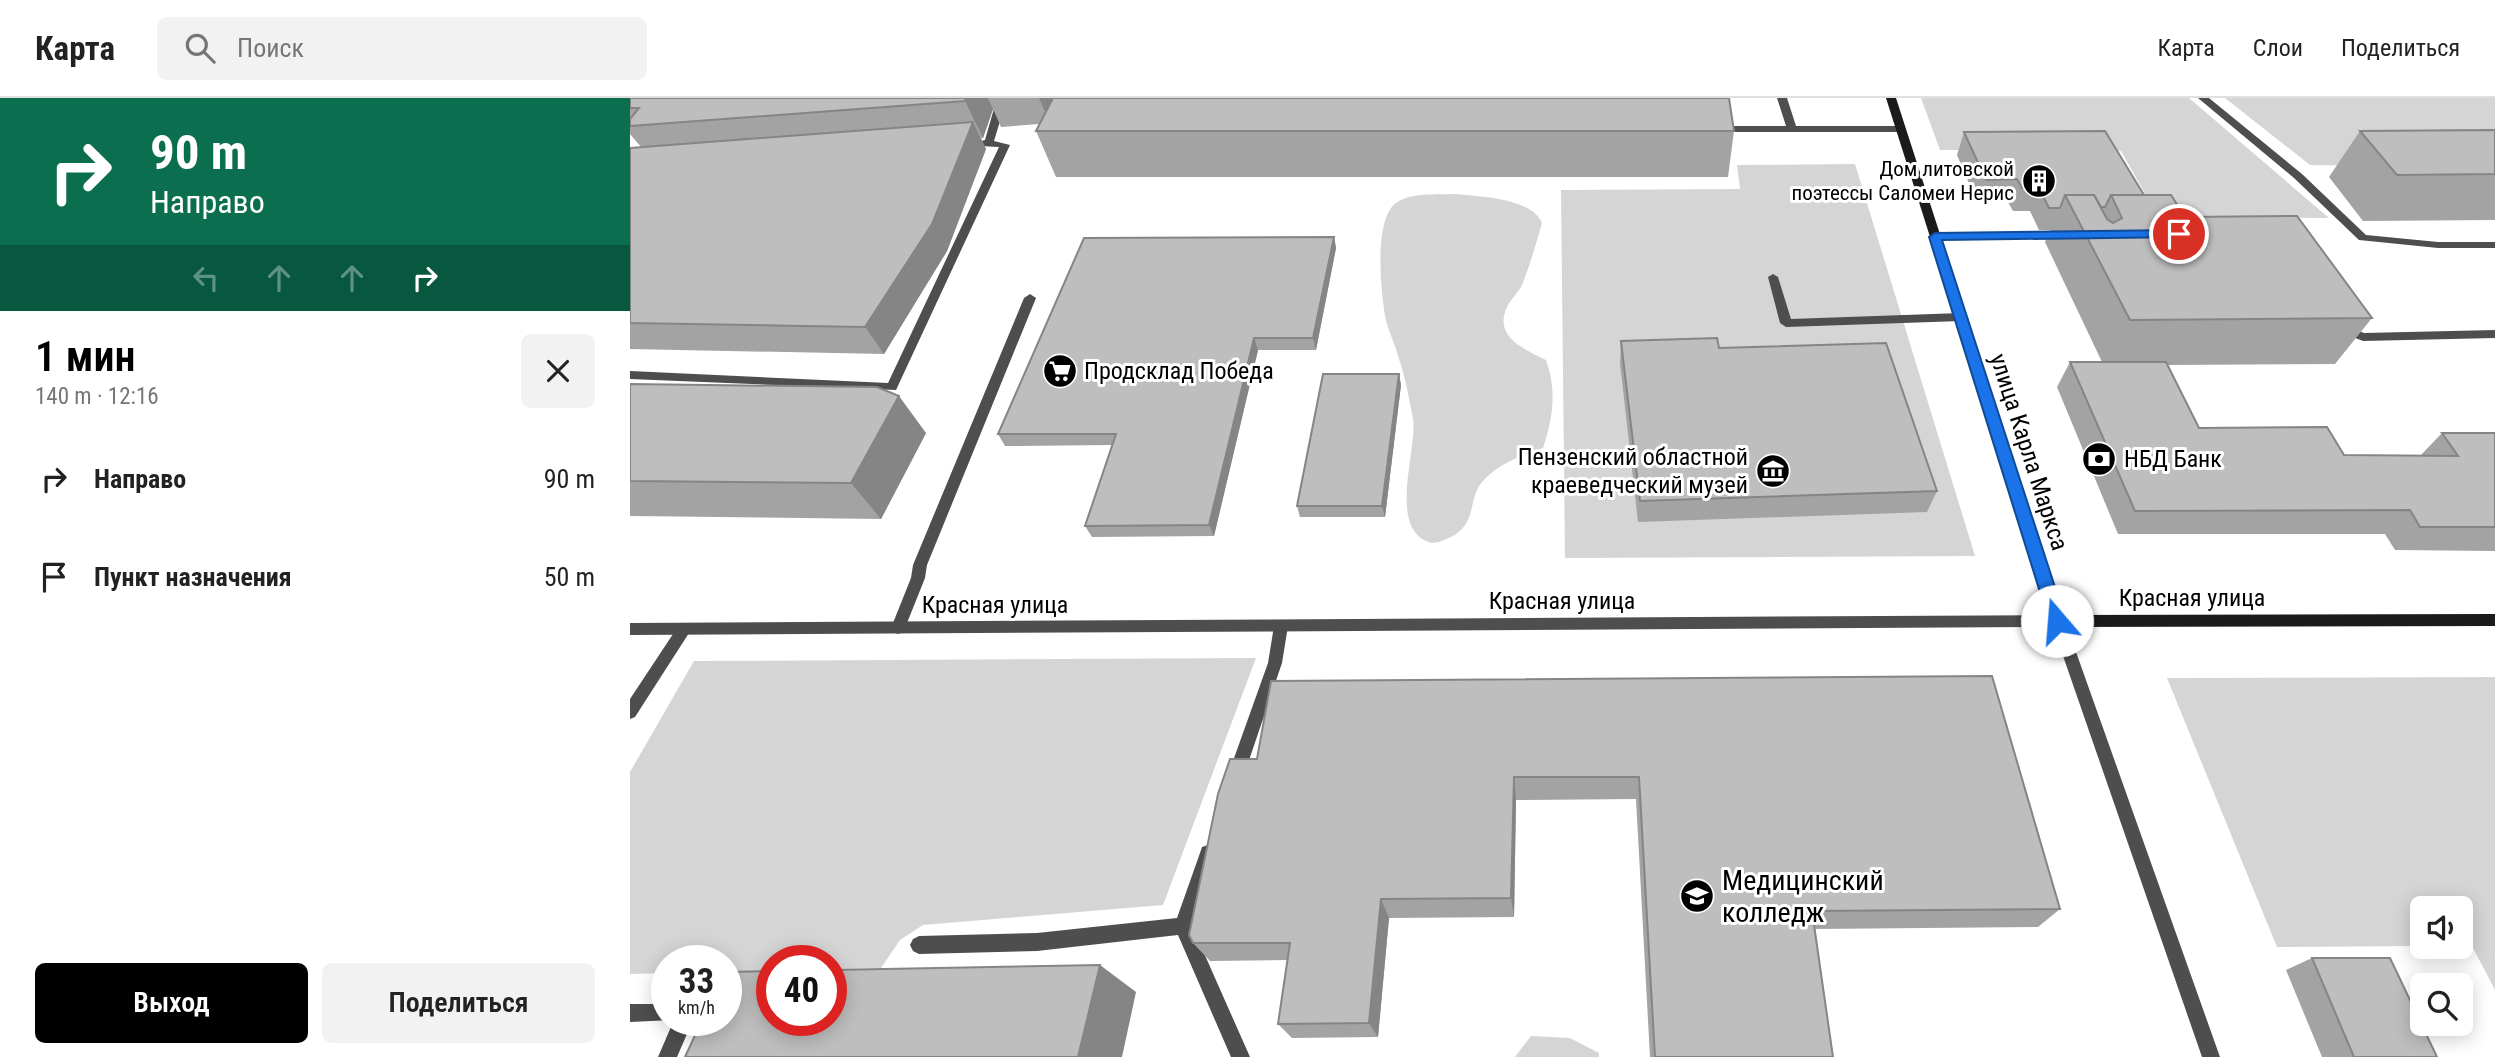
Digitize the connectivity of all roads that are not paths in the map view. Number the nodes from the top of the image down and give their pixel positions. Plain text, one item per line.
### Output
1 (1002, 98) edge
2 (1782, 98) edge
3 (1891, 98) edge
4 (2203, 98) edge
5 (1709, 129) edge
6 (1791, 129) junction
7 (1901, 129) junction
8 (989, 143) junction
9 (975, 144) dead end
10 (2077, 235) edge
11 (1935, 237) junction
12 (2495, 245) edge
13 (1773, 277) dead end
14 (1030, 298) dead end
15 (1961, 317) junction
16 (2332, 319) edge
17 (2495, 334) edge
18 (630, 375) edge
19 (2495, 620) edge
20 (2057, 621) junction
21 (1281, 626) junction
22 (898, 628) junction
23 (630, 629) edge
24 (684, 629) junction
25 (630, 712) edge
26 (1229, 794) edge
27 (1215, 834) edge
28 (1183, 926) junction
29 (919, 945) dead end
30 (630, 1013) edge
31 (651, 1013) edge
32 (677, 1036) edge
33 (667, 1057) edge
34 (1241, 1057) edge
35 (2211, 1057) edge

1 - 8 street
2 - 6 street
3 - 7 street, улица Карла Маркса
4 - 12 street
5 - 6 street
6 - 7 street
7 - 11 street, улица Карла Маркса
8 - 9 street
8 - 18 street
10 - 11 street
11 - 15 street, улица Карла Маркса
13 - 15 street
14 - 22 street
15 - 20 street, улица Карла Маркса
16 - 17 street
19 - 20 street, Красная улица
20 - 21 street, Красная улица
20 - 35 street, улица Карла Маркса
21 - 22 street, Красная улица
21 - 26 street
22 - 24 street, Красная улица
23 - 24 street, Красная улица
24 - 25 street
27 - 28 street
28 - 29 street
28 - 34 street
30 - 31 street
32 - 33 street

